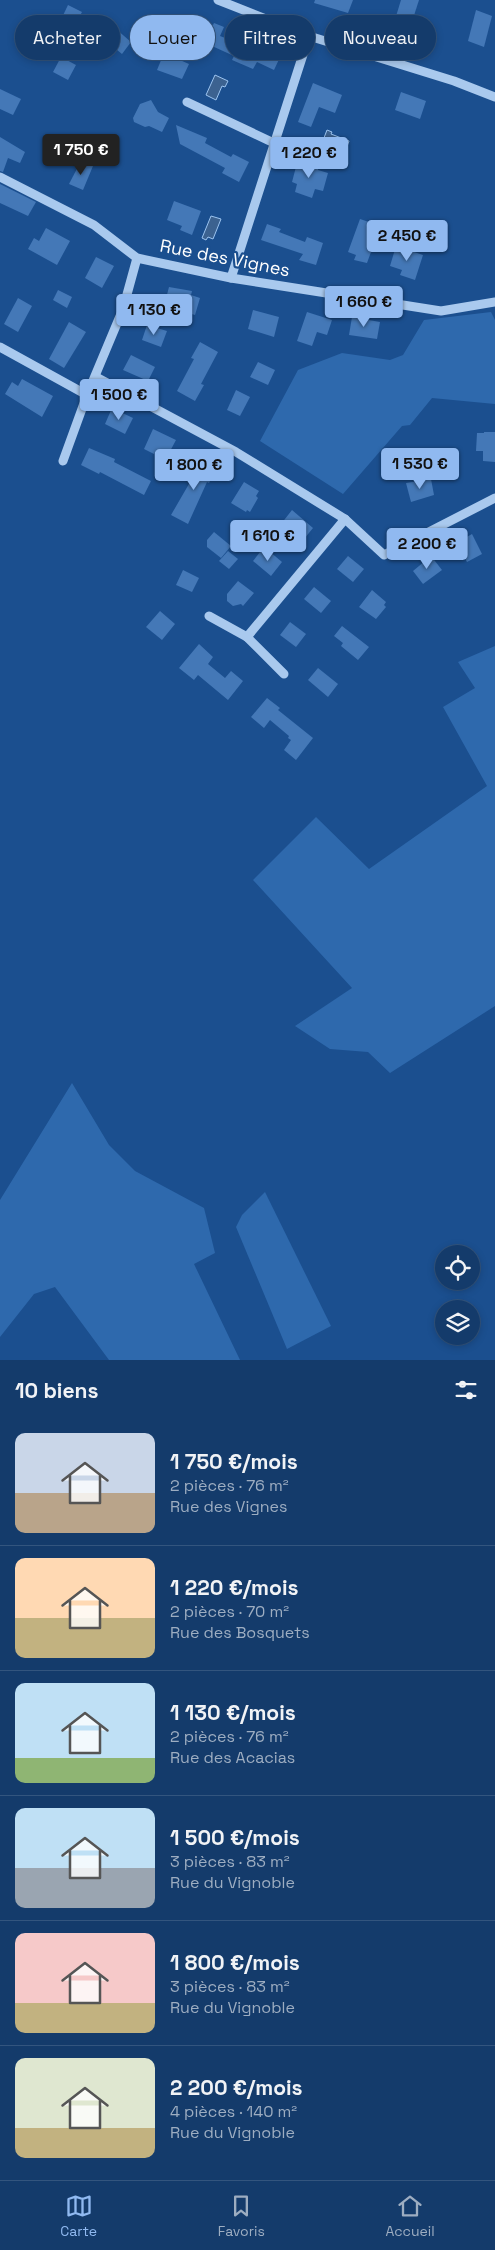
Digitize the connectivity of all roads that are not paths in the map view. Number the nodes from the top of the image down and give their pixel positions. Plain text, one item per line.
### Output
1 (218, 0) edge
2 (256, 15) edge
3 (315, 38) edge
4 (302, 60) edge
5 (495, 97) edge
6 (187, 102) dead end
7 (276, 144) junction
8 (0, 177) edge
9 (137, 258) junction
10 (231, 278) junction
11 (495, 302) edge
12 (0, 347) edge
13 (96, 377) junction
14 (87, 396) junction
15 (63, 461) dead end
16 (495, 498) edge
17 (345, 519) junction
18 (209, 616) dead end
19 (247, 637) junction
20 (284, 674) dead end

1 - 2 street
3 - 5 street
4 - 7 street
6 - 7 street
7 - 10 street
8 - 9 street, Rue des Vignes
9 - 10 street, Rue des Vignes
9 - 13 street
10 - 11 street, Rue des Vignes
12 - 14 street
13 - 14 street
13 - 17 street
14 - 15 street
16 - 17 street
17 - 19 street
18 - 19 street
19 - 20 street

